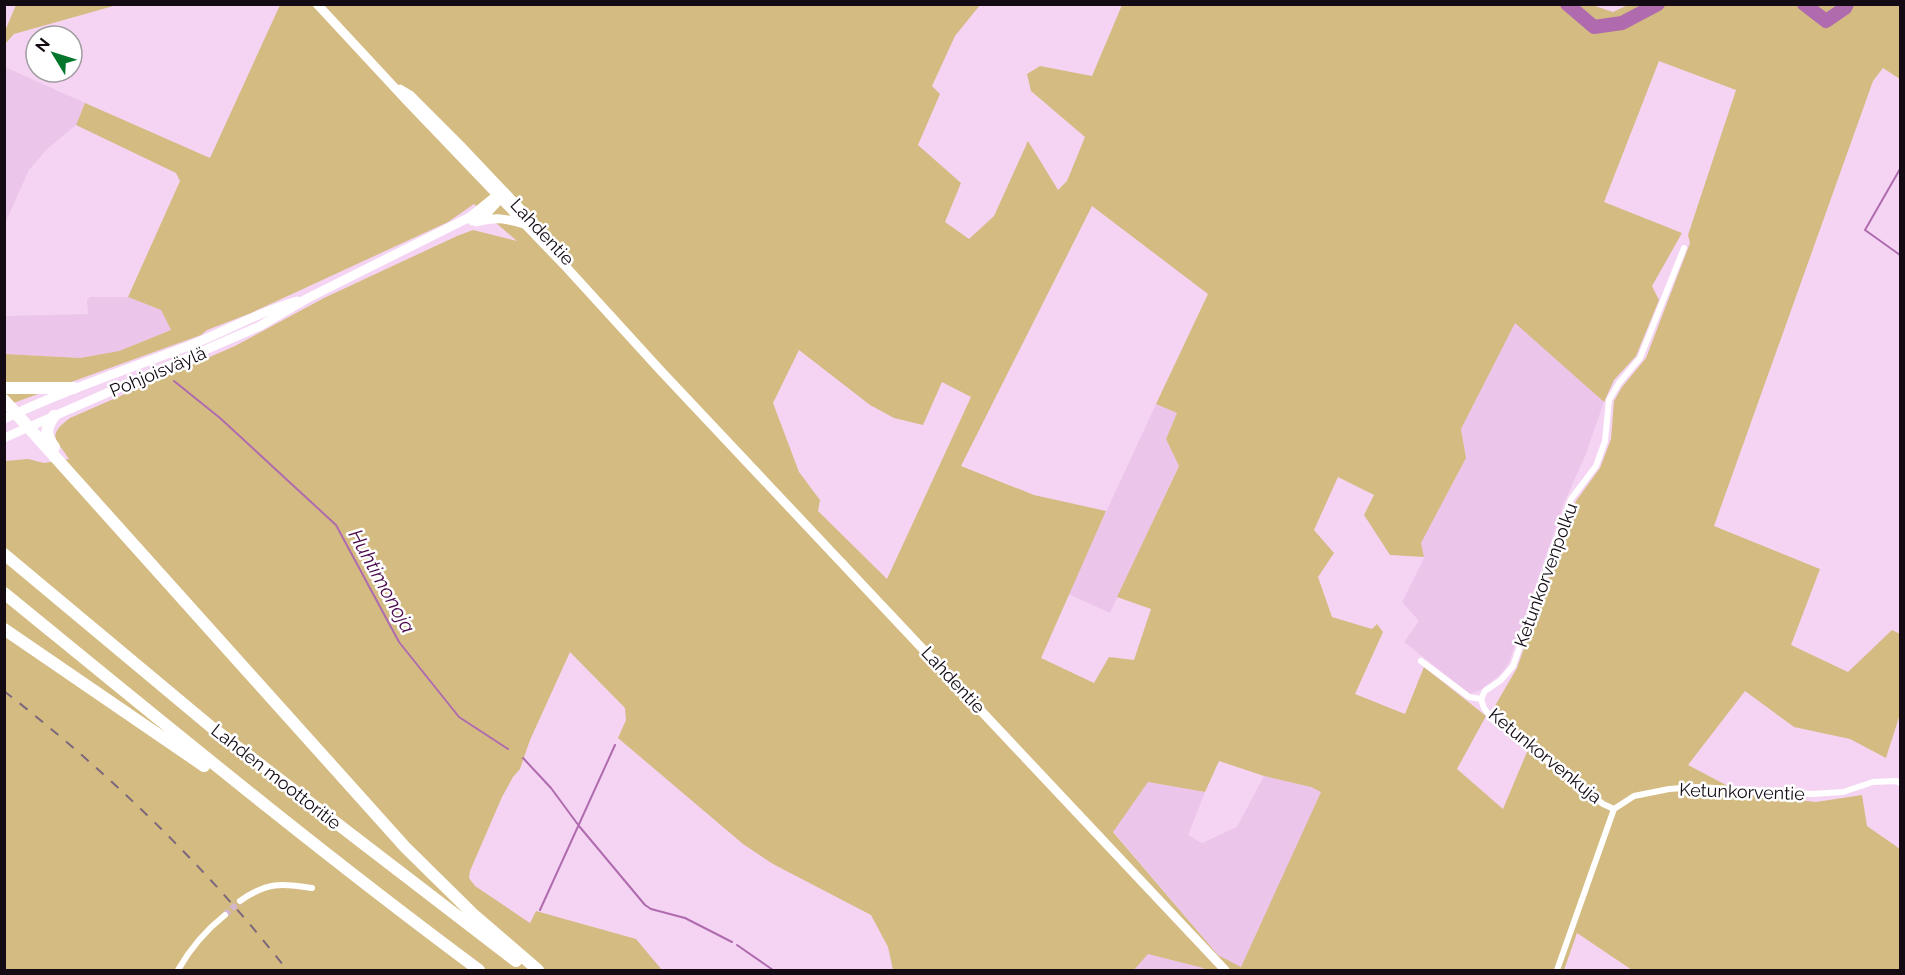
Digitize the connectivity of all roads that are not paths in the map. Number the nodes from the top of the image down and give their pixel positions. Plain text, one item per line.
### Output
1 (317, 4) edge
2 (501, 195) junction
3 (467, 224) junction
4 (526, 225) junction
5 (1684, 248) dead end
6 (375, 266) junction
7 (308, 298) junction
8 (4, 388) edge
9 (74, 388) junction
10 (680, 389) junction
11 (4, 400) edge
12 (17, 413) junction
13 (54, 416) junction
14 (4, 419) edge
15 (30, 427) junction
16 (4, 438) edge
17 (61, 462) junction
18 (4, 554) edge
19 (4, 593) edge
20 (4, 629) edge
21 (1421, 661) dead end
22 (1482, 699) junction
23 (1900, 783) edge
24 (1614, 809) junction
25 (286, 823) junction
26 (312, 888) dead end
27 (240, 901) tunnel mouth
28 (225, 915) tunnel mouth
29 (178, 970) edge
30 (479, 970) edge
31 (530, 970) edge
32 (538, 970) edge
33 (1225, 970) edge
34 (1557, 970) edge

1 - 2 main road, Lahdentie
2 - 3 main road, Pohjoisväylä
2 - 4 main road, Lahdentie
2 - 6 main road, Pohjoisväylä
2 - 10 main road, Lahdentie
3 - 4 main road, Pohjoisväylä
3 - 6 main road, Pohjoisväylä
4 - 10 main road, Lahdentie
5 - 22 street, Ketunkorvenpolku
6 - 7 main road, Pohjoisväylä
7 - 9 main road, Pohjoisväylä
7 - 13 main road, Pohjoisväylä
8 - 9 highway
9 - 12 main road, Pohjoisväylä
10 - 33 main road, Lahdentie
11 - 12 highway
12 - 14 main road, Pohjoisväylä
12 - 15 highway
13 - 15 main road, Pohjoisväylä
13 - 17 highway
15 - 16 main road, Pohjoisväylä
15 - 17 highway
17 - 32 highway
18 - 31 highway, Lahden moottoritie
19 - 25 highway, Lahden moottoritie
20 - 25 highway
21 - 22 street, Ketunkorvenkuja
22 - 24 street, Ketunkorvenkuja
23 - 24 street, Ketunkorventie
24 - 34 street
25 - 30 highway, Lahden moottoritie
26 - 27 street
28 - 29 street

